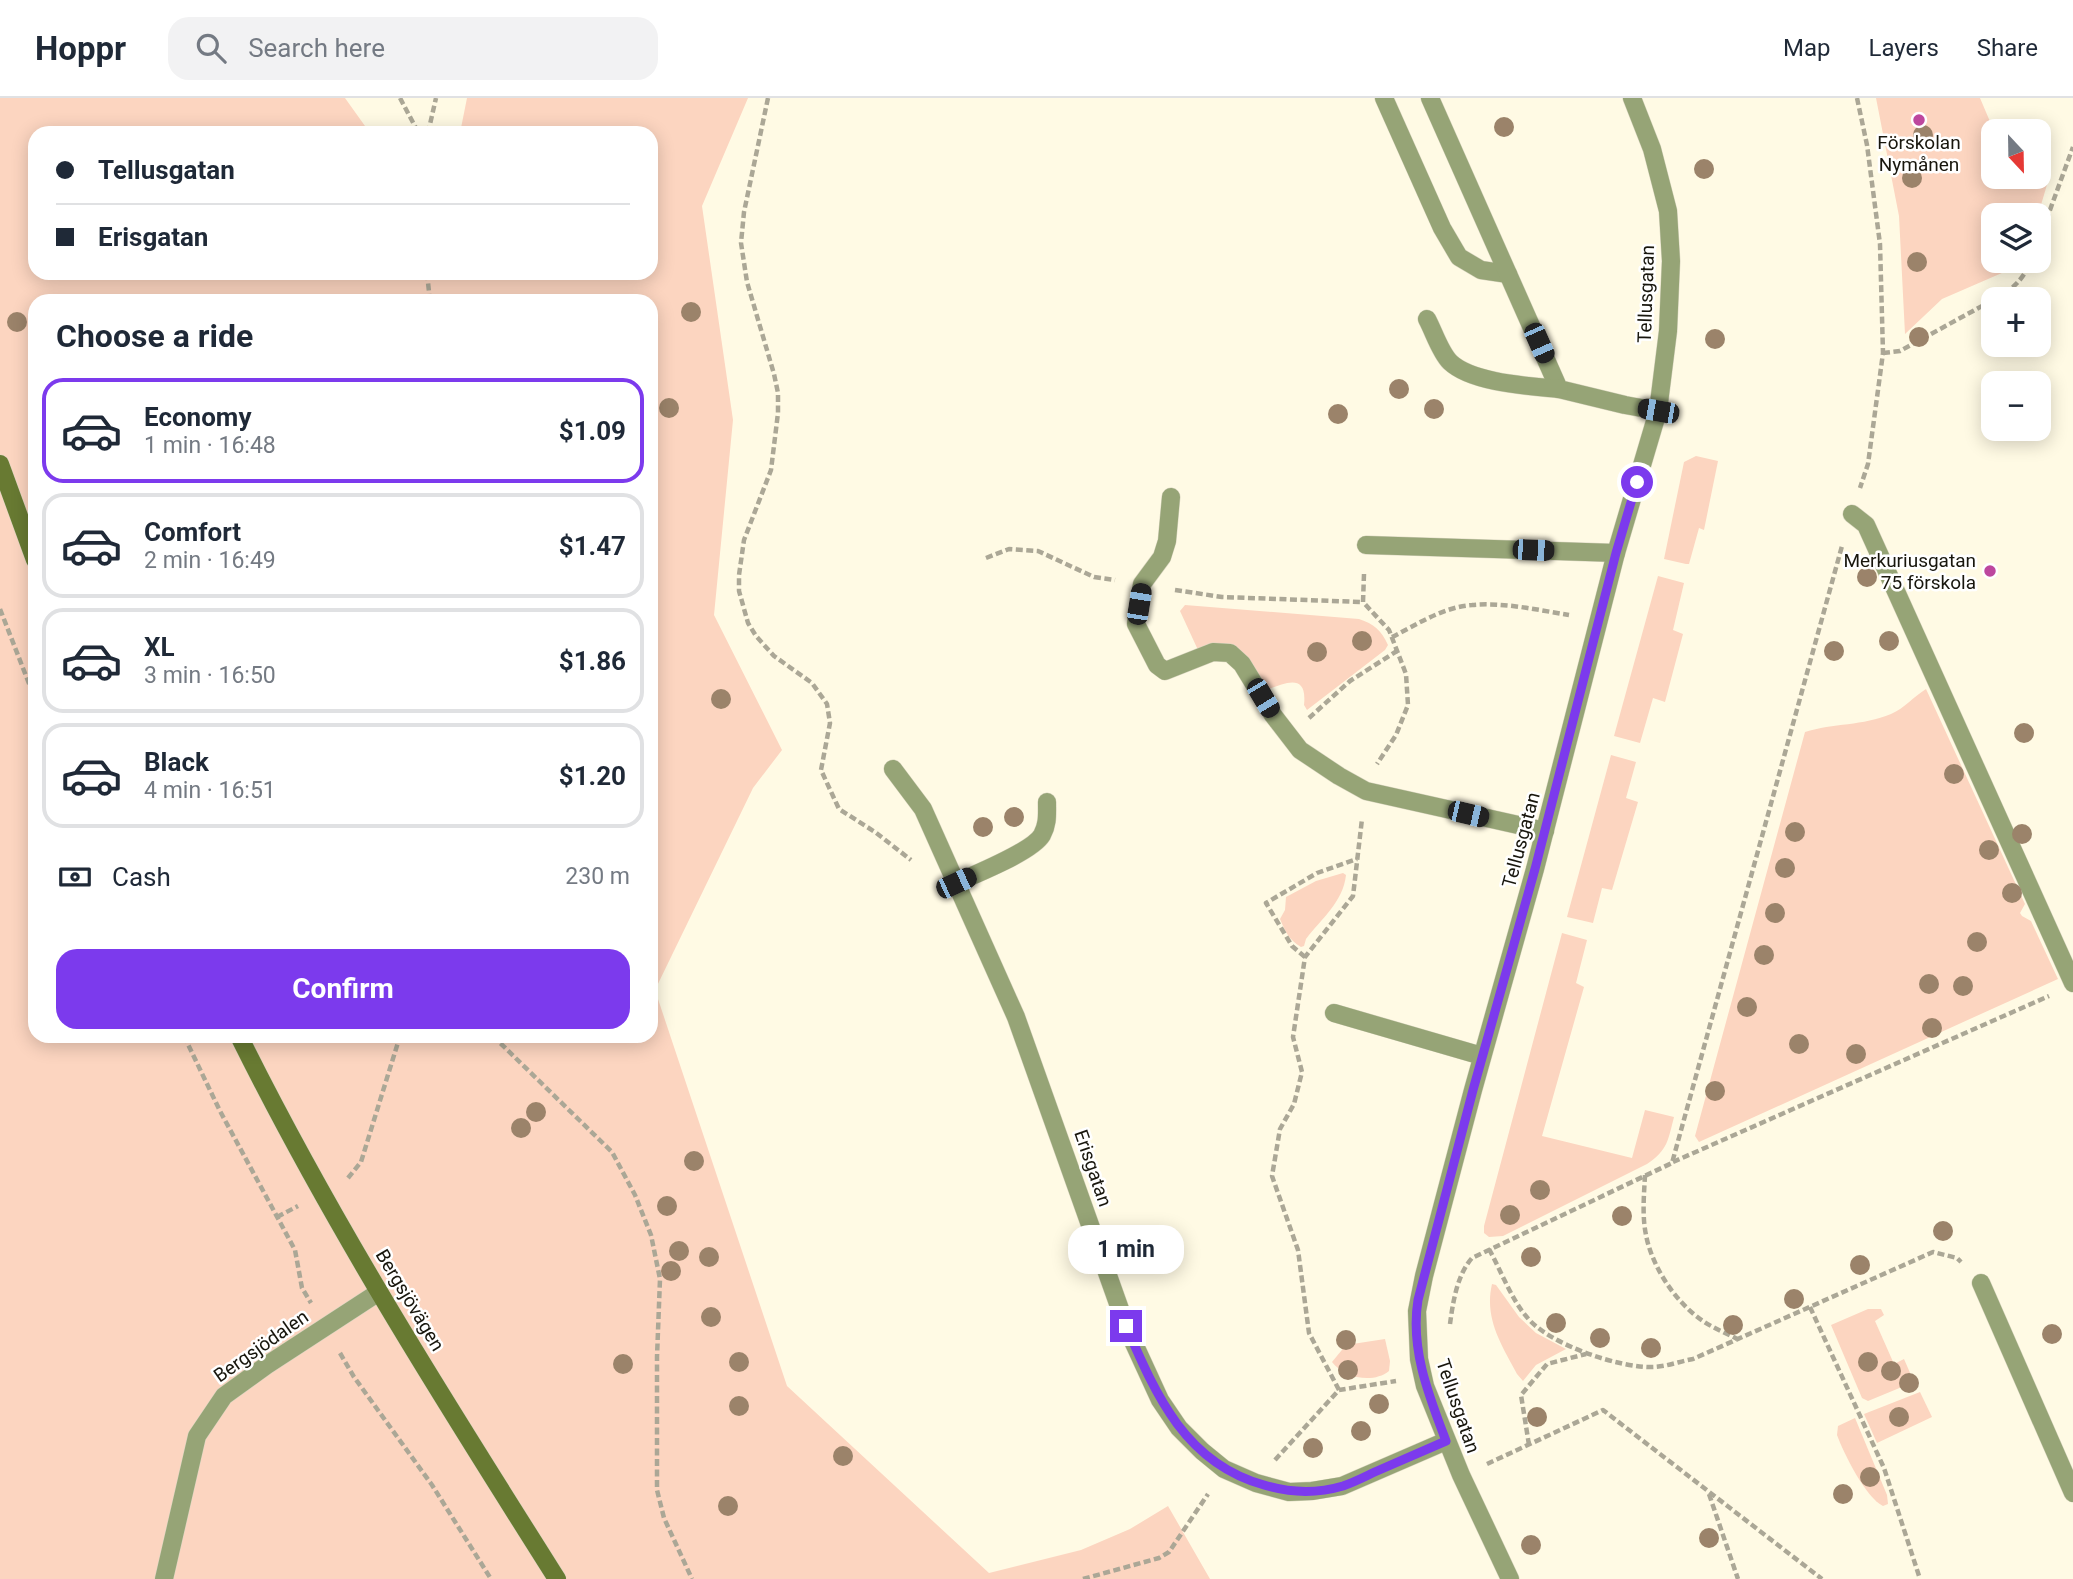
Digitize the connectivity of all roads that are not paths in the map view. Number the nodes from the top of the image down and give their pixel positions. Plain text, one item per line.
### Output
1 (1384, 98) edge
2 (1430, 98) edge
3 (1632, 98) edge
4 (1508, 274) junction
5 (1427, 319) dead end
6 (1559, 389) junction
7 (1658, 411) junction
8 (0, 464) edge
9 (1171, 497) dead end
10 (1852, 513) road end
11 (28, 541) edge
12 (1366, 545) road end
13 (1616, 553) junction
14 (893, 769) dead end
15 (1046, 802) dead end
16 (1545, 831) junction
17 (956, 883) junction
18 (2067, 987) edge
19 (1335, 1013) dead end
20 (243, 1043) edge
21 (1482, 1056) junction
22 (1981, 1283) road end
23 (379, 1292) junction
24 (1446, 1441) junction
25 (2073, 1493) edge
26 (164, 1579) edge
27 (557, 1579) edge
28 (1510, 1579) edge

1 - 4 street
2 - 4 street
3 - 7 street, Tellusgatan
4 - 6 street
5 - 6 street
6 - 7 street
7 - 13 street, Tellusgatan
8 - 11 main road
9 - 16 street
10 - 18 street
12 - 13 street
13 - 16 street, Tellusgatan
14 - 17 street, Erisgatan
15 - 17 street
16 - 21 street, Tellusgatan
17 - 24 street, Erisgatan
19 - 21 street
20 - 23 main road, Bergsjövägen
21 - 24 street, Tellusgatan
22 - 25 street
23 - 26 street, Bergsjödalen
23 - 27 main road, Bergsjövägen
24 - 28 street, Tellusgatan

